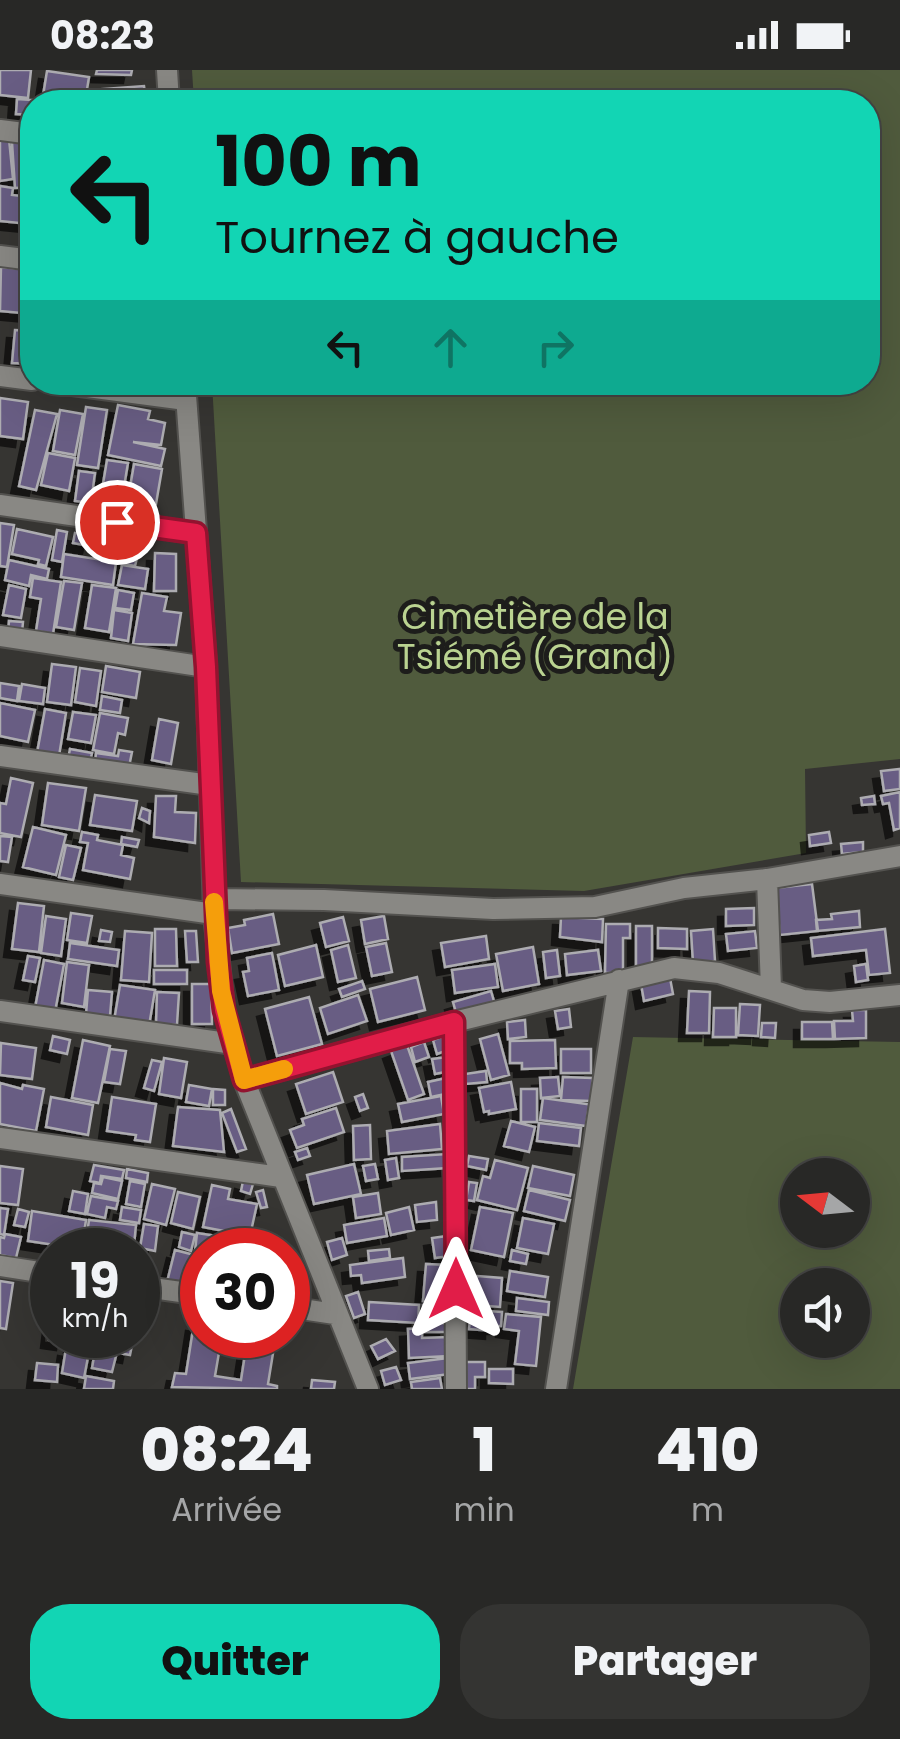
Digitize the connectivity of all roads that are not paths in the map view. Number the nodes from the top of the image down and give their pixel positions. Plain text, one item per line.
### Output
1 (186, 395) edge
2 (0, 505) edge
3 (196, 533) junction
4 (0, 636) edge
5 (206, 667) junction
6 (0, 756) edge
7 (210, 785) junction
8 (900, 856) edge
9 (767, 879) junction
10 (0, 884) edge
11 (214, 906) junction
12 (619, 980) junction
13 (771, 989) junction
14 (900, 995) edge
15 (0, 1011) edge
16 (454, 1022) junction
17 (234, 1044) junction
18 (244, 1080) junction
19 (0, 1138) edge
20 (281, 1177) junction
21 (0, 1266) edge
22 (30, 1271) edge
23 (310, 1310) edge
24 (335, 1314) junction
25 (368, 1389) edge
26 (456, 1389) edge
27 (556, 1389) edge

1 - 3 street
2 - 3 street
3 - 5 street
4 - 5 street
5 - 7 street
6 - 7 street
7 - 11 street
8 - 9 street
9 - 11 street
9 - 13 street
10 - 11 street
11 - 17 street
12 - 13 street
12 - 16 street
12 - 27 street
13 - 14 street
15 - 17 street
16 - 18 street
16 - 26 street
17 - 18 street
18 - 20 street
19 - 20 street
20 - 24 street
21 - 22 street
23 - 24 street
24 - 25 street

